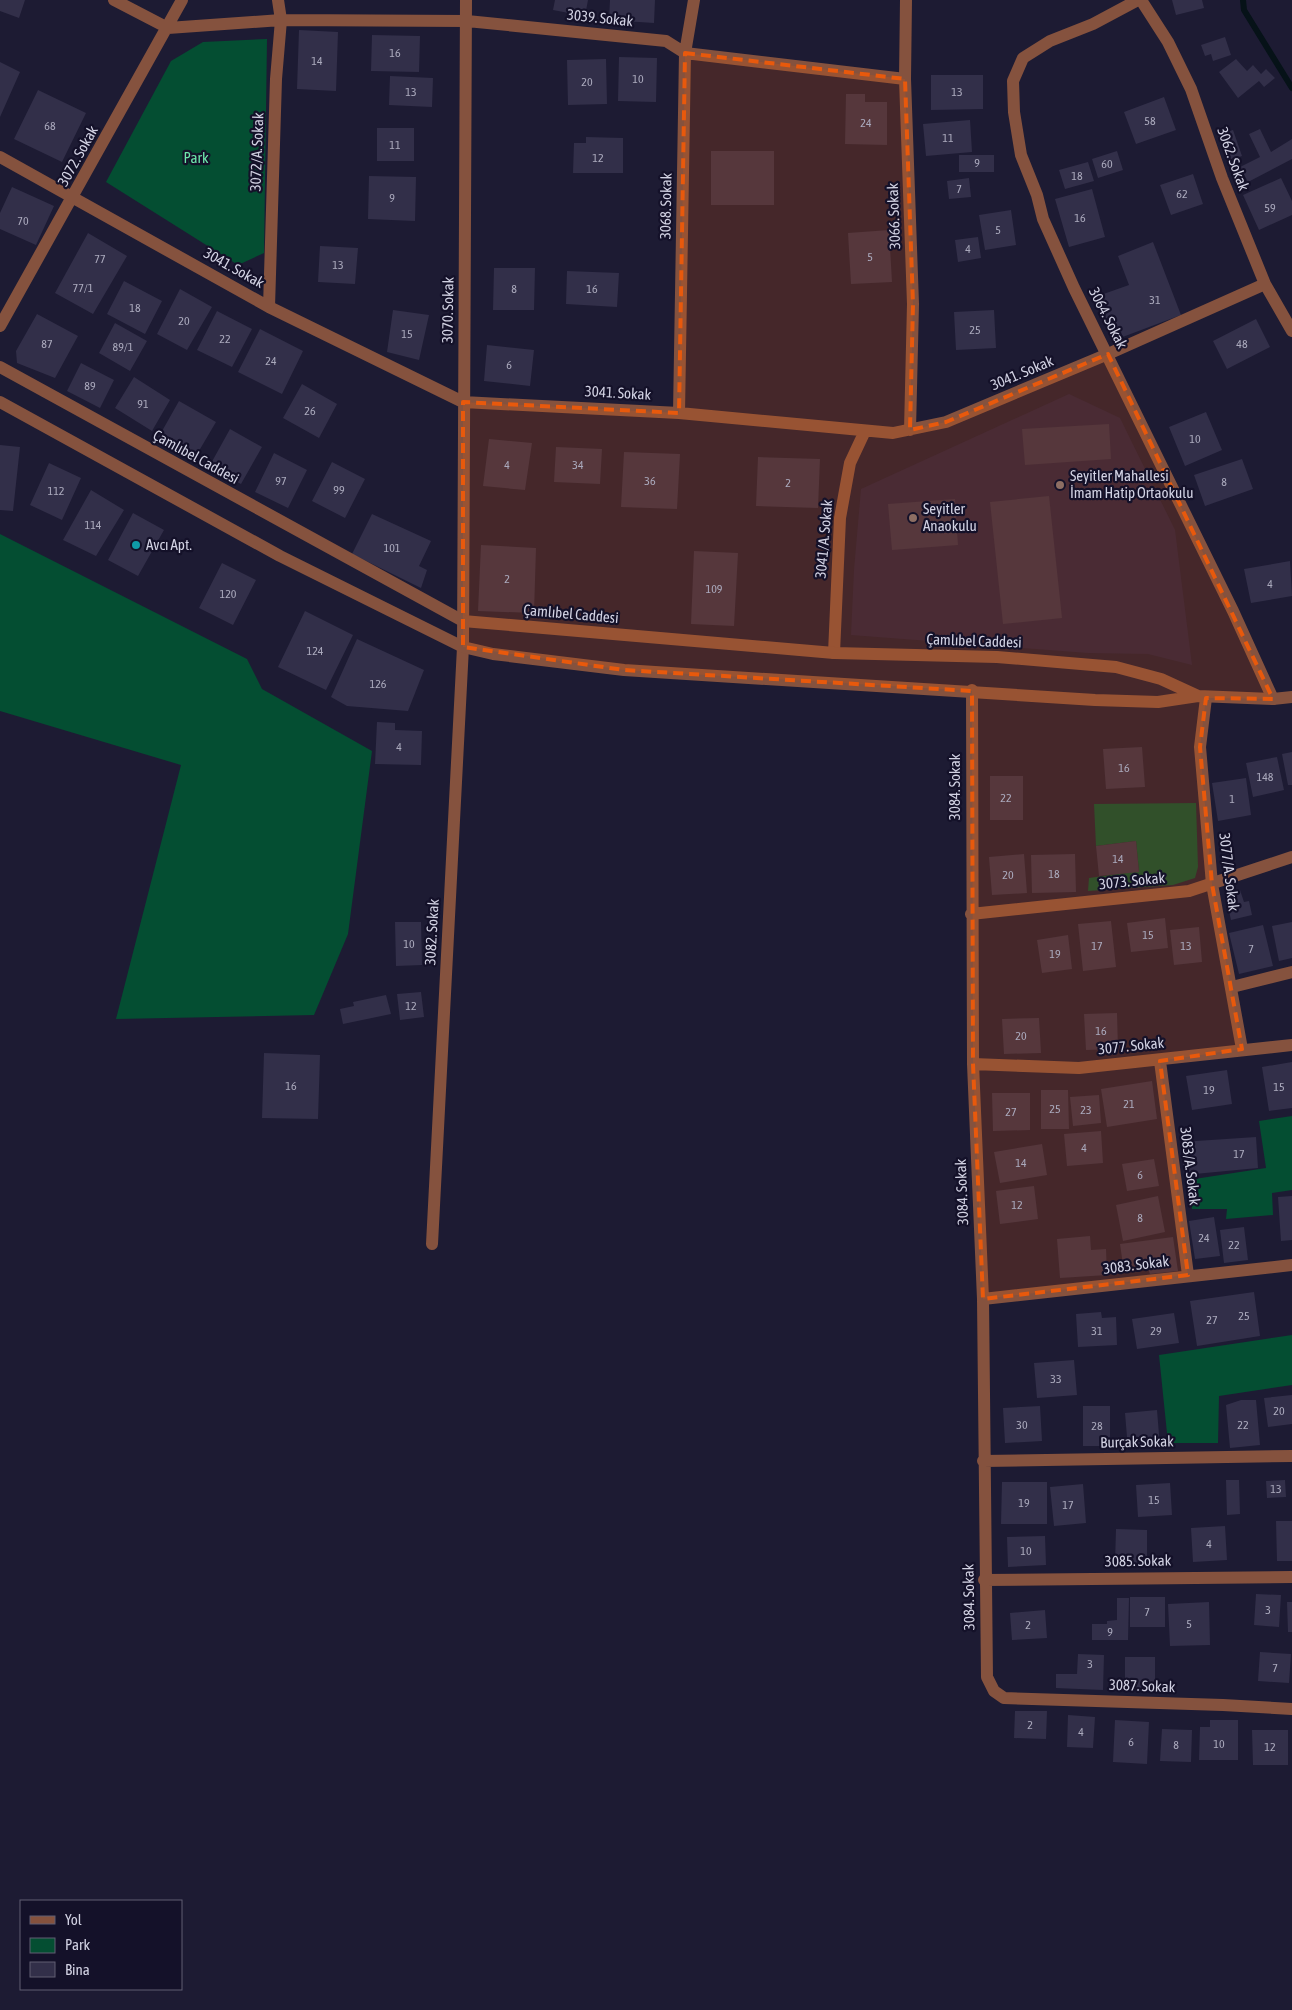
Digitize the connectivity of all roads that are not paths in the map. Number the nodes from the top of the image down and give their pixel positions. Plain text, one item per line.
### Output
1 (114, 0) edge
2 (182, 0) edge
3 (278, 0) edge
4 (466, 0) edge
5 (694, 0) edge
6 (906, 0) edge
7 (1139, 0) edge
8 (281, 20) junction
9 (466, 21) junction
10 (168, 28) junction
11 (685, 53) junction
12 (905, 80) junction
13 (0, 157) edge
14 (74, 198) junction
15 (1265, 284) junction
16 (269, 307) junction
17 (0, 326) edge
18 (1292, 331) edge
19 (1108, 354) junction
20 (0, 368) edge
21 (0, 402) edge
22 (463, 402) junction
23 (679, 413) junction
24 (910, 430) junction
25 (865, 431) junction
26 (463, 621) junction
27 (463, 647) junction
28 (834, 653) junction
29 (972, 690) junction
30 (1202, 697) junction
31 (1292, 698) edge
32 (1273, 699) junction
33 (1292, 857) edge
34 (1212, 884) junction
35 (971, 914) junction
36 (1292, 972) edge
37 (1232, 987) junction
38 (1292, 1045) edge
39 (1242, 1049) junction
40 (1160, 1060) junction
41 (973, 1064) junction
42 (432, 1244) dead end
43 (1292, 1265) edge
44 (1188, 1275) junction
45 (983, 1299) junction
46 (1292, 1456) edge
47 (983, 1461) junction
48 (1292, 1577) edge
49 (984, 1580) junction
50 (994, 1691) joint
51 (1292, 1709) edge

1 - 10 street
2 - 10 street, 3072. Sokak
3 - 8 street, 3072/A. Sokak
4 - 9 street, 3070. Sokak
5 - 11 street, 3068. Sokak
6 - 12 street, 3066. Sokak
7 - 15 street, 3062. Sokak
7 - 19 street, 3064. Sokak
8 - 9 street, 3039. Sokak
8 - 10 street, 3039. Sokak
8 - 16 street, 3072/A. Sokak
9 - 11 street, 3039. Sokak
9 - 22 street, 3070. Sokak
10 - 14 street, 3072. Sokak
11 - 12 street, 3039. Sokak
11 - 23 street, 3068. Sokak
12 - 24 street, 3066. Sokak
13 - 14 street, 3041. Sokak
14 - 16 street, 3041. Sokak
14 - 17 street, 3072. Sokak
15 - 18 street, 3062. Sokak
15 - 19 street, 3041. Sokak
16 - 22 street, 3041. Sokak
19 - 24 street, 3041. Sokak
19 - 32 street, 3064. Sokak
20 - 26 street, Çamlıbel Caddesi
21 - 27 street, Çamlıbel Caddesi
22 - 23 street, 3041. Sokak
22 - 26 street, 3070. Sokak
23 - 25 street, 3041. Sokak
24 - 25 street, 3041. Sokak
25 - 28 street, 3041/A. Sokak
26 - 27 street, 3082. Sokak
26 - 28 street, Çamlıbel Caddesi
27 - 29 street, Çamlıbel Caddesi
27 - 42 street, 3082. Sokak
28 - 30 street, Çamlıbel Caddesi
29 - 30 street, Çamlıbel Caddesi
29 - 35 street, 3084. Sokak
30 - 32 street, Çamlıbel Caddesi
30 - 34 street, 3077/A. Sokak
31 - 32 street, Çamlıbel Caddesi
33 - 34 street, 3073. Sokak
34 - 35 street, 3073. Sokak
34 - 37 street, 3077/A. Sokak
35 - 41 street, 3084. Sokak
36 - 37 street
37 - 39 street, 3077/A. Sokak
38 - 39 street, 3077. Sokak
39 - 40 street, 3077. Sokak
40 - 41 street, 3077. Sokak
40 - 44 street, 3083/A. Sokak
41 - 45 street, 3084. Sokak
43 - 44 street, 3083. Sokak
44 - 45 street, 3083. Sokak
45 - 47 street, 3084. Sokak
46 - 47 street, Burçak Sokak
47 - 49 street, 3084. Sokak
48 - 49 street, 3085. Sokak
49 - 50 street, 3084. Sokak
50 - 51 street, 3087. Sokak

